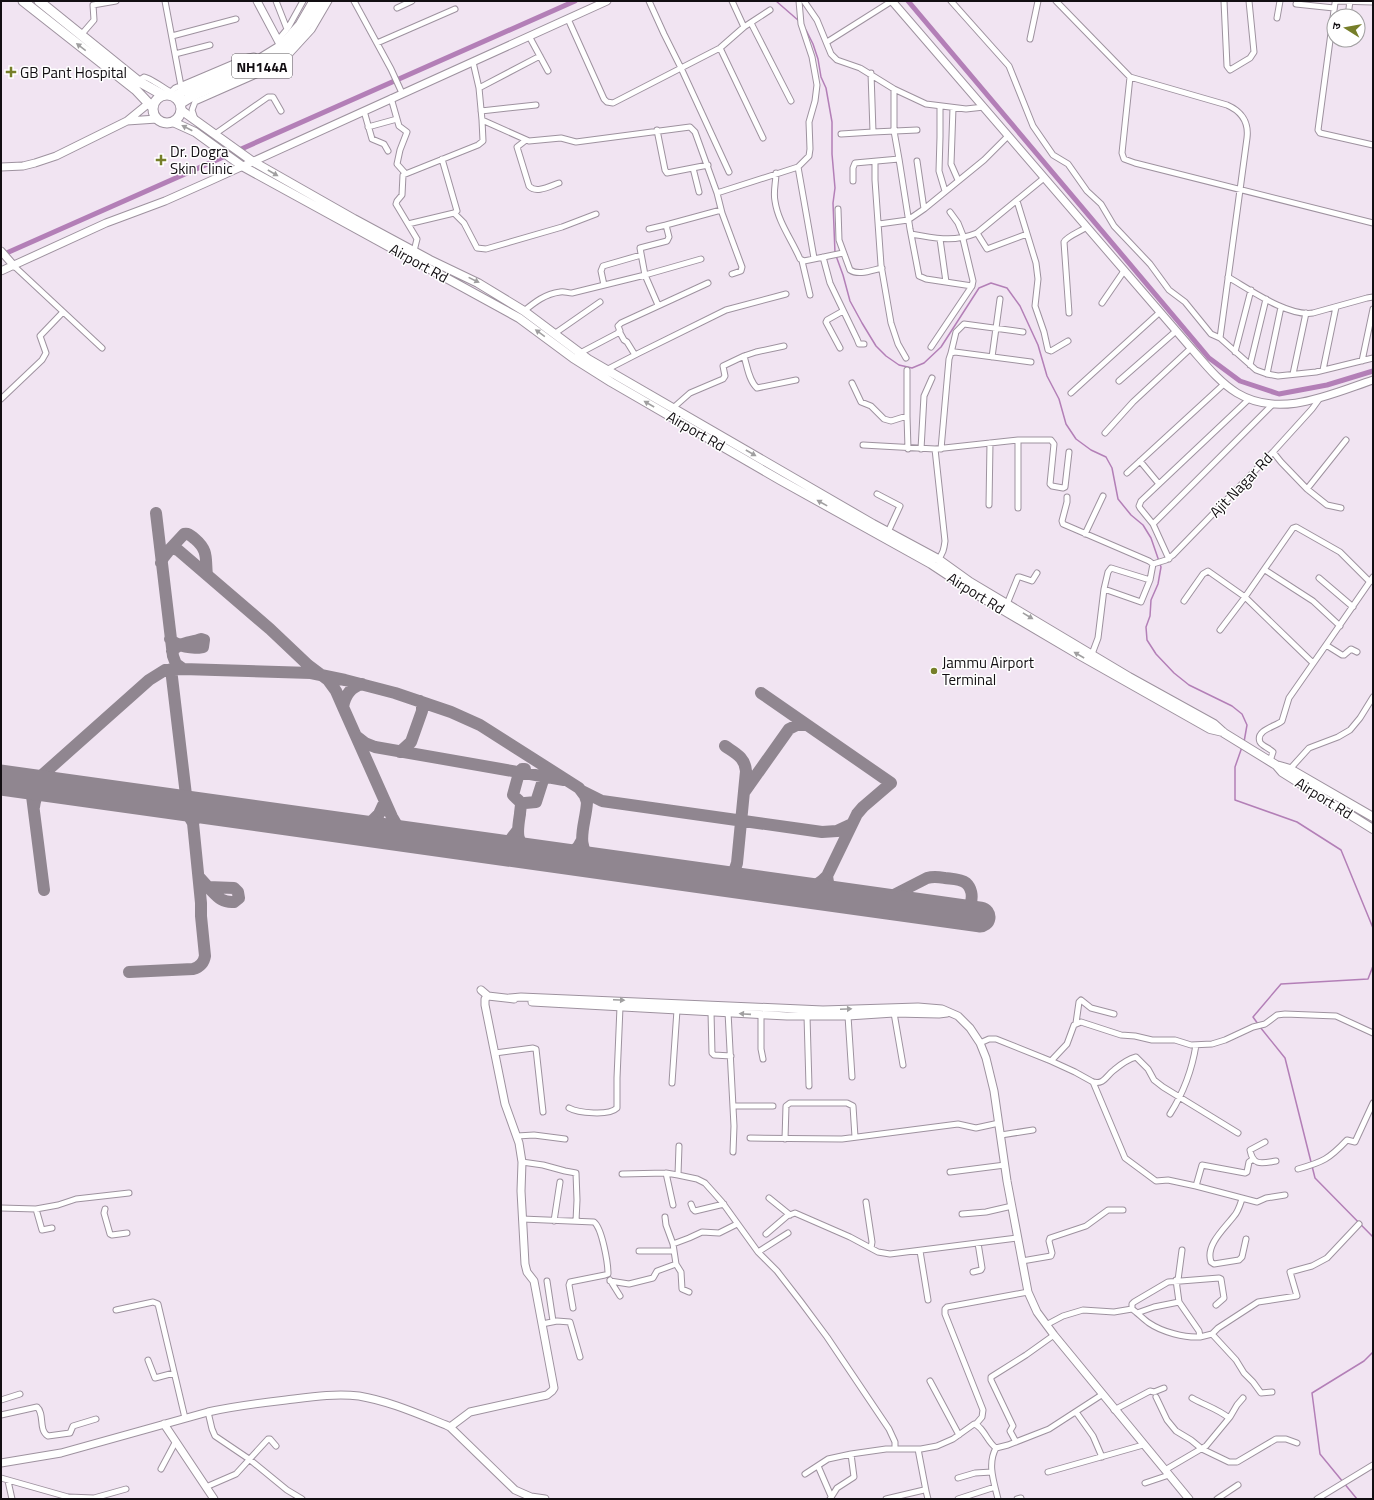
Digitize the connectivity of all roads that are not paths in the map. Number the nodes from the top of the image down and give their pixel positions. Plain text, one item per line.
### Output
1 (23, 1) edge
2 (39, 1) edge
3 (116, 1) edge
4 (165, 1) edge
5 (257, 1) edge
6 (276, 1) edge
7 (303, 1) edge
8 (314, 1) edge
9 (323, 1) edge
10 (329, 1) edge
11 (354, 1) edge
12 (412, 1) edge
13 (607, 1) edge
14 (649, 1) edge
15 (732, 1) edge
16 (799, 1) edge
17 (804, 1) edge
18 (892, 1) edge
19 (951, 1) edge
20 (1038, 1) edge
21 (1056, 1) edge
22 (1224, 1) edge
23 (1249, 1) edge
24 (1280, 1) edge
25 (1350, 1) edge
26 (1373, 2) edge
27 (92, 3) edge
28 (1311, 3) edge
29 (1296, 4) dead end
30 (397, 8) dead end
31 (1334, 8) joint
32 (455, 9) dead end
33 (770, 10) dead end
34 (1277, 18) dead end
35 (236, 19) dead end
36 (568, 19) junction
37 (751, 23) junction
38 (744, 27) junction
39 (287, 29) junction
40 (81, 35) junction
41 (172, 36) junction
42 (529, 36) junction
43 (1030, 39) dead end
44 (827, 42) junction
45 (279, 43) junction
46 (377, 43) junction
47 (210, 45) dead end
48 (720, 48) junction
49 (1329, 48) edge
50 (175, 54) junction
51 (540, 56) junction
52 (260, 59) junction
53 (473, 62) junction
54 (681, 68) junction
55 (548, 71) dead end
56 (871, 73) junction
57 (1130, 77) junction
58 (180, 86) junction
59 (479, 88) junction
60 (894, 89) junction
61 (400, 90) junction
62 (391, 98) junction
63 (173, 99) junction
64 (791, 101) dead end
65 (536, 105) dead end
66 (151, 106) junction
67 (940, 107) junction
68 (984, 107) junction
69 (953, 108) junction
70 (364, 110) junction
71 (281, 111) dead end
72 (481, 111) junction
73 (157, 119) junction
74 (397, 119) junction
75 (482, 120) junction
76 (127, 121) junction
77 (197, 121) junction
78 (173, 122) junction
79 (368, 127) junction
80 (657, 130) junction
81 (917, 130) dead end
82 (894, 131) junction
83 (873, 132) junction
84 (215, 134) junction
85 (841, 134) dead end
86 (1008, 136) junction
87 (763, 138) dead end
88 (526, 140) junction
89 (1373, 145) edge
90 (388, 151) dead end
91 (442, 159) junction
92 (899, 159) junction
93 (252, 161) junction
94 (917, 161) dead end
95 (875, 162) junction
96 (708, 165) junction
97 (242, 166) junction
98 (1, 167) edge
99 (798, 167) junction
100 (693, 168) junction
101 (729, 172) dead end
102 (405, 173) junction
103 (776, 173) junction
104 (1044, 178) junction
105 (958, 180) junction
106 (853, 181) dead end
107 (559, 183) dead end
108 (1241, 190) junction
109 (945, 191) junction
110 (699, 192) dead end
111 (717, 193) junction
112 (1017, 201) junction
113 (924, 209) junction
114 (721, 210) junction
115 (838, 210) dead end
116 (950, 212) dead end
117 (454, 213) junction
118 (596, 214) dead end
119 (908, 220) junction
120 (1373, 223) edge
121 (408, 224) junction
122 (879, 224) junction
123 (666, 225) junction
124 (1087, 227) junction
125 (649, 229) dead end
126 (977, 233) junction
127 (911, 234) junction
128 (1027, 234) junction
129 (940, 239) junction
130 (964, 239) junction
131 (1, 251) edge
132 (414, 251) junction
133 (842, 253) junction
134 (641, 255) junction
135 (823, 257) junction
136 (814, 258) junction
137 (701, 259) dead end
138 (802, 261) junction
139 (12, 263) junction
140 (882, 268) junction
141 (1124, 271) junction
142 (1, 272) edge
143 (732, 274) dead end
144 (646, 275) junction
145 (1228, 277) junction
146 (946, 282) junction
147 (708, 283) dead end
148 (604, 284) junction
149 (972, 286) junction
150 (1251, 290) junction
151 (786, 294) dead end
152 (810, 295) dead end
153 (1373, 297) edge
154 (1000, 299) dead end
155 (1266, 299) junction
156 (600, 302) dead end
157 (1102, 303) dead end
158 (658, 305) junction
159 (1281, 307) junction
160 (1336, 307) junction
161 (1373, 309) edge
162 (524, 311) junction
163 (843, 311) junction
164 (63, 312) junction
165 (1160, 312) junction
166 (1069, 313) dead end
167 (1306, 313) junction
168 (996, 328) junction
169 (619, 331) junction
170 (1176, 331) junction
171 (1023, 332) dead end
172 (554, 334) junction
173 (1220, 338) junction
174 (1068, 340) dead end
175 (864, 344) dead end
176 (784, 346) dead end
177 (931, 347) dead end
178 (102, 348) dead end
179 (840, 348) dead end
180 (1191, 348) junction
181 (1235, 352) junction
182 (580, 353) junction
183 (951, 353) junction
184 (635, 355) junction
185 (744, 356) junction
186 (992, 357) junction
187 (906, 358) dead end
188 (1373, 358) edge
189 (1362, 361) junction
190 (1031, 362) dead end
191 (1250, 365) junction
192 (606, 370) junction
193 (907, 370) dead end
194 (1323, 370) junction
195 (1267, 374) junction
196 (1293, 374) junction
197 (932, 378) dead end
198 (796, 380) dead end
199 (1373, 380) edge
200 (1119, 381) dead end
201 (852, 382) dead end
202 (1224, 384) junction
203 (1072, 393) dead end
204 (2, 396) edge
205 (1320, 397) junction
206 (1249, 399) junction
207 (1273, 404) junction
208 (673, 408) junction
209 (907, 416) junction
210 (1106, 433) dead end
211 (1018, 440) junction
212 (1346, 440) dead end
213 (990, 443) junction
214 (863, 445) dead end
215 (908, 449) junction
216 (920, 449) junction
217 (935, 449) junction
218 (941, 449) junction
219 (1069, 452) dead end
220 (1273, 452) junction
221 (1140, 461) junction
222 (1127, 473) dead end
223 (1159, 484) junction
224 (1308, 489) junction
225 (877, 494) dead end
226 (1103, 496) dead end
227 (1067, 497) dead end
228 (989, 504) dead end
229 (1018, 508) dead end
230 (1342, 508) dead end
231 (1153, 524) junction
232 (888, 532) junction
233 (1085, 534) junction
234 (938, 559) junction
235 (1167, 559) junction
236 (1154, 564) junction
237 (1265, 570) junction
238 (1037, 573) dead end
239 (1319, 578) dead end
240 (1150, 580) junction
241 (1371, 580) edge
242 (1104, 589) junction
243 (1245, 597) junction
244 (1184, 601) dead end
245 (1007, 604) junction
246 (1353, 607) junction
247 (1340, 626) junction
248 (1220, 630) dead end
249 (1326, 645) junction
250 (1357, 652) dead end
251 (1092, 654) junction
252 (1314, 663) junction
253 (1373, 697) edge
254 (1226, 734) junction
255 (1273, 763) junction
256 (1290, 769) junction
257 (1373, 817) edge
258 (1373, 829) edge
259 (481, 990) dead end
260 (488, 996) junction
261 (510, 998) junction
262 (620, 1007) junction
263 (677, 1010) junction
264 (711, 1012) junction
265 (728, 1012) junction
266 (894, 1013) junction
267 (952, 1013) junction
268 (761, 1014) junction
269 (1114, 1014) dead end
270 (807, 1016) junction
271 (848, 1016) junction
272 (1076, 1023) junction
273 (1373, 1033) edge
274 (980, 1043) junction
275 (1196, 1044) junction
276 (494, 1053) junction
277 (731, 1056) junction
278 (763, 1059) dead end
279 (1051, 1061) junction
280 (903, 1065) dead end
281 (852, 1076) dead end
282 (1093, 1082) junction
283 (672, 1083) dead end
284 (809, 1086) dead end
285 (1180, 1098) junction
286 (1373, 1103) edge
287 (734, 1106) junction
288 (773, 1106) dead end
289 (569, 1108) dead end
290 (543, 1112) dead end
291 (1170, 1114) dead end
292 (999, 1123) junction
293 (1033, 1130) dead end
294 (1238, 1133) dead end
295 (1001, 1135) junction
296 (517, 1136) junction
297 (855, 1137) junction
298 (750, 1138) dead end
299 (565, 1139) dead end
300 (785, 1139) junction
301 (1264, 1142) dead end
302 (679, 1146) dead end
303 (733, 1152) dead end
304 (1253, 1159) junction
305 (1276, 1161) dead end
306 (522, 1162) junction
307 (1005, 1166) junction
308 (1298, 1169) dead end
309 (950, 1172) dead end
310 (666, 1173) junction
311 (622, 1174) dead end
312 (678, 1175) junction
313 (560, 1182) dead end
314 (1196, 1186) junction
315 (129, 1193) dead end
316 (1285, 1195) dead end
317 (769, 1198) dead end
318 (1242, 1199) junction
319 (866, 1202) dead end
320 (691, 1204) dead end
321 (724, 1204) junction
322 (673, 1205) dead end
323 (1012, 1206) junction
324 (1, 1208) edge
325 (36, 1209) junction
326 (105, 1209) dead end
327 (1123, 1210) dead end
328 (962, 1214) dead end
329 (790, 1215) junction
330 (665, 1217) dead end
331 (522, 1219) junction
332 (554, 1221) junction
333 (576, 1221) junction
334 (737, 1224) junction
335 (1359, 1224) dead end
336 (52, 1228) dead end
337 (788, 1232) dead end
338 (127, 1233) dead end
339 (766, 1234) dead end
340 (1017, 1238) junction
341 (1246, 1239) dead end
342 (978, 1243) junction
343 (673, 1244) junction
344 (871, 1248) junction
345 (1182, 1250) dead end
346 (639, 1251) dead end
347 (673, 1251) junction
348 (920, 1251) junction
349 (758, 1252) junction
350 (1022, 1260) junction
351 (676, 1264) junction
352 (973, 1272) dead end
353 (608, 1274) junction
354 (1177, 1280) junction
355 (547, 1281) dead end
356 (610, 1281) junction
357 (689, 1292) dead end
358 (1028, 1292) junction
359 (620, 1296) dead end
360 (928, 1300) dead end
361 (1179, 1302) junction
362 (1216, 1305) dead end
363 (573, 1308) dead end
364 (1132, 1309) junction
365 (116, 1310) dead end
366 (1137, 1313) junction
367 (553, 1321) junction
368 (542, 1324) junction
369 (1046, 1326) junction
370 (1212, 1334) junction
371 (1054, 1335) junction
372 (1200, 1337) junction
373 (580, 1357) dead end
374 (148, 1360) dead end
375 (174, 1373) junction
376 (930, 1381) dead end
377 (1164, 1388) dead end
378 (1272, 1392) dead end
379 (20, 1394) dead end
380 (1102, 1394) junction
381 (1156, 1397) dead end
382 (1192, 1398) dead end
383 (1243, 1398) dead end
384 (1, 1400) edge
385 (1114, 1410) junction
386 (208, 1412) junction
387 (1076, 1412) junction
388 (1, 1415) edge
389 (185, 1418) junction
390 (1229, 1418) junction
391 (96, 1419) dead end
392 (164, 1424) junction
393 (976, 1424) junction
394 (450, 1427) junction
395 (959, 1435) junction
396 (176, 1441) junction
397 (1016, 1442) junction
398 (1297, 1443) dead end
399 (1143, 1445) junction
400 (276, 1446) dead end
401 (895, 1448) junction
402 (996, 1448) junction
403 (918, 1449) junction
404 (1202, 1449) junction
405 (851, 1454) junction
406 (1102, 1457) junction
407 (248, 1460) junction
408 (1, 1463) edge
409 (1373, 1465) edge
410 (818, 1466) junction
411 (161, 1469) dead end
412 (992, 1472) junction
413 (1048, 1472) dead end
414 (1167, 1473) junction
415 (805, 1474) dead end
416 (1, 1478) edge
417 (958, 1478) dead end
418 (8, 1481) junction
419 (1145, 1483) dead end
420 (1238, 1485) dead end
421 (995, 1486) junction
422 (206, 1487) junction
423 (126, 1489) dead end
424 (926, 1491) junction
425 (973, 1496) edge
426 (82, 1498) edge
427 (94, 1498) edge
428 (831, 1498) edge
429 (12, 1499) edge
430 (214, 1499) edge
431 (302, 1499) edge
432 (545, 1499) edge
433 (886, 1499) edge
434 (928, 1499) edge
435 (958, 1499) edge
436 (998, 1499) edge
437 (1189, 1499) edge
438 (1217, 1499) edge
439 (1317, 1499) edge

66 -> 1 highway
2 - 40 highway
3 - 27 street
4 - 41 street
5 - 45 street
6 - 39 street
7 - 39 street
8 - 45 highway, NH144A
9 - 63 highway, NH144A
10 - 77 street
11 - 46 street
12 - 30 street
13 - 36 street
14 - 54 street
15 - 38 street
16 - 99 street
17 - 44 street
18 - 44 street
18 - 68 street
19 - 173 street
20 - 43 street
21 - 57 street
22 - 23 street
24 - 34 street
25 - 26 street
25 - 31 street
27 - 40 street
28 - 29 street
28 - 31 street
32 - 46 street
33 - 37 street
35 - 41 street
36 - 42 street
36 - 54 street
37 - 38 street
37 - 64 street
38 - 48 street
39 - 45 street
40 - 63 highway
41 - 50 street
42 - 51 street
42 - 53 street
44 - 56 street
45 - 52 highway, NH144A
46 - 61 street
47 - 50 street
48 - 54 street
48 - 87 street
49 - 89 street
50 - 58 street
51 - 55 street
51 - 59 street
52 - 58 street
52 - 63 highway, NH144A
53 - 59 street
53 - 61 street
54 - 101 street
56 - 60 street
56 - 83 street
57 - 108 street
57 - 108 street
58 - 63 street
59 - 72 street
60 - 67 street
60 - 82 street
61 - 62 street
62 - 70 street
62 - 74 street
63 - 66 highway, NH144A
63 - 77 main road
63 - 78 highway, NH144A
65 - 72 street
66 - 73 highway
66 - 76 street
67 - 69 street
67 - 109 street
68 - 69 street
68 - 86 street
69 - 105 street
70 - 79 street
70 - 93 street
71 - 84 street
72 - 75 street
73 - 76 street
73 - 78 highway
74 - 79 street
74 - 102 street
75 - 88 street
75 - 91 street
76 - 98 street
77 - 84 main road
97 -> 78 main road, Airport Rd
79 - 90 street
80 - 88 street
80 - 96 street
80 - 100 street
81 - 82 street
82 - 83 street
82 - 92 street
83 - 85 street
84 - 93 main road
86 - 104 street
86 - 105 street
88 - 107 street
91 - 102 street
91 - 117 street
92 - 95 street
92 - 119 street
93 - 97 street
93 -> 132 main road
94 - 113 street
95 - 106 street
95 - 122 street
96 - 100 street
96 - 111 street
97 - 139 street
254 -> 97 main road, Airport Rd
99 - 103 street
99 - 136 street
100 - 110 street
102 - 121 street
103 - 111 street
103 - 138 street
104 - 112 street
104 - 124 street
105 - 109 street
108 - 120 street
108 - 145 street
109 - 113 street
111 - 114 street
112 - 126 street
112 - 128 street
113 - 119 street
114 - 123 street
114 - 143 street
115 - 133 street
116 - 130 street
117 - 118 street
117 - 121 street
119 - 122 street
119 - 127 street
121 - 132 street
122 - 140 street
123 - 125 street
123 - 134 street
124 - 141 street
124 - 166 street
126 - 128 street
126 - 130 street
127 - 129 street
127 - 146 street
128 - 174 street
129 - 130 street
129 - 146 street
130 - 149 street
131 - 139 street
132 -> 162 main road
133 - 135 street
133 - 140 street
134 - 144 street
134 - 148 street
135 - 136 street
135 - 163 street
136 - 138 street
137 - 144 street
138 - 152 street
139 - 142 street
139 - 164 street
140 - 187 street
141 - 157 street
141 - 165 street
144 - 148 street
144 - 158 street
145 - 150 street
145 - 173 street
146 - 149 street
147 - 158 street
148 - 162 street
149 - 177 street
150 - 155 street
150 - 181 street
151 - 184 street
153 - 160 street
154 - 168 street
155 - 159 street
155 - 191 street
156 - 172 street
158 - 169 street
159 - 167 street
159 - 195 street
160 - 167 street
160 - 194 street
161 - 189 street
162 - 172 main road
163 - 175 street
163 - 179 street
164 - 178 street
164 - 204 street
165 - 170 street
165 - 203 street
167 - 196 street
168 - 171 street
168 - 183 street
168 - 186 street
169 - 182 street
169 - 184 street
170 - 180 street
170 - 200 street
172 - 182 main road
173 - 181 street
176 - 185 street
180 - 202 street
180 - 210 street
181 - 191 street
182 - 192 main road
183 - 186 street
183 - 218 street
184 - 192 street
185 - 198 street
185 - 208 street
186 - 190 street
188 - 189 street
189 - 194 street
191 - 195 street
192 - 208 main road
193 - 209 street
194 - 196 street
195 - 196 street
197 - 216 street
199 - 205 street
201 - 209 street
202 - 206 street
202 - 221 street
205 - 207 street
205 - 220 street, Ajit Nagar Rd
206 - 207 street
206 - 223 street
207 - 231 street
208 -> 232 main road
209 - 215 street
211 - 213 street
211 - 219 street
211 - 229 street
212 - 224 street
213 - 218 street
213 - 228 street
214 - 215 street
215 - 216 street
216 - 217 street
217 - 218 street
217 - 234 street
220 - 224 street
220 - 235 street, Ajit Nagar Rd
221 - 222 street
221 - 223 street
223 - 231 street
224 - 230 street
225 - 232 street
226 - 233 street
227 - 233 street
231 - 235 street
232 - 234 main road
233 - 236 street
234 - 245 main road
235 - 236 street, Ajit Nagar Rd
236 - 240 street
237 - 241 street
237 - 243 street
237 - 247 street
238 - 245 street
239 - 246 street
240 - 242 street
240 - 242 street
241 - 246 street
242 - 251 street
243 - 244 street
243 - 248 street
243 - 252 street
245 -> 251 main road
246 - 247 street
247 - 249 street
249 - 250 street
249 - 252 street
251 - 254 main road
252 - 255 street
253 - 256 street
254 - 255 main road
255 - 256 main road
255 - 258 main road, Airport Rd
256 - 257 main road
259 - 260 street
260 - 261 street
260 - 276 street
261 - 262 street
261 -> 267 street
262 - 263 street
262 - 289 street
263 - 264 street
263 - 283 street
264 - 265 street
264 - 277 street
268 -> 265 street
265 - 277 street
266 - 267 street
266 - 271 street
266 - 280 street
267 - 274 street
268 - 270 street
268 - 278 street
269 - 272 street
270 - 271 street
270 - 284 street
271 - 281 street
272 - 275 street
272 - 279 street
273 - 275 street
274 - 279 street
274 - 292 street
275 - 285 street
276 - 290 street
276 - 296 street
277 - 287 street
279 - 282 street
282 - 285 street
282 - 314 street
285 - 291 street
285 - 294 street
286 - 308 street
287 - 288 street
287 - 303 street
292 - 295 street
292 - 297 street
293 - 295 street
295 - 307 street
296 - 299 street
296 - 306 street
297 - 300 street
297 - 300 street
298 - 300 street
301 - 304 street
302 - 312 street
304 - 305 street
304 - 314 street
306 - 331 street
306 - 333 street
307 - 309 street
307 - 323 street
310 - 311 street
310 - 312 street
310 - 322 street
312 - 321 street
313 - 332 street
314 - 318 street
315 - 325 street
316 - 318 street
317 - 329 street
318 - 341 street
319 - 344 street
320 - 321 street
321 - 334 street
323 - 328 street
323 - 340 street
324 - 325 street
325 - 336 street
326 - 338 street
327 - 350 street
329 - 339 street
329 - 344 street
330 - 343 street
331 - 332 street
331 - 368 street
332 - 333 street
333 - 353 street
334 - 343 street
334 - 349 street
335 - 370 street
337 - 349 street
340 - 342 street
340 - 350 street
342 - 348 street
342 - 352 street
343 - 347 street
344 - 348 street
345 - 354 street
346 - 347 street
347 - 351 street
348 - 360 street
349 - 401 street
350 - 358 street
351 - 356 street
351 - 357 street
353 - 356 street
353 - 363 street
354 - 361 street
354 - 362 street
354 - 364 street
355 - 367 street
356 - 359 street
358 - 369 street
358 - 393 street
361 - 366 street
361 - 372 street
364 - 366 street
364 - 369 street
365 - 375 street
366 - 372 street
367 - 368 street
367 - 373 street
368 - 394 street
369 - 371 street
370 - 372 street
370 - 378 street
371 - 380 street
371 - 397 street
374 - 375 street
375 - 389 street
376 - 395 street
377 - 385 street
379 - 384 street
380 - 385 street
380 - 387 street
381 - 404 street
382 - 390 street
383 - 390 street
385 - 399 street
386 - 389 street
386 - 394 street
386 - 407 street
387 - 397 street
387 - 406 street
388 - 391 street
389 - 392 street
390 - 404 street
392 - 396 street
392 - 408 street
393 - 395 street
393 - 402 street
394 - 432 street
395 - 403 street
396 - 411 street
396 - 422 street
397 - 402 street
398 - 404 street
399 - 406 street
399 - 414 street
400 - 407 street
401 - 403 street
401 - 405 street
402 - 412 street
403 - 424 street
404 - 414 street
405 - 410 street
405 - 428 street
406 - 413 street
407 - 422 street
407 - 431 street
409 - 439 street
410 - 415 street
410 - 428 street
412 - 417 street
412 - 421 street
414 - 419 street
414 - 437 street
416 - 418 street
418 - 426 street
418 - 429 street
420 - 438 street
421 - 425 street
421 - 436 street
422 - 430 street
423 - 427 street
424 - 433 street
424 - 434 street
425 - 435 street
426 - 427 street

